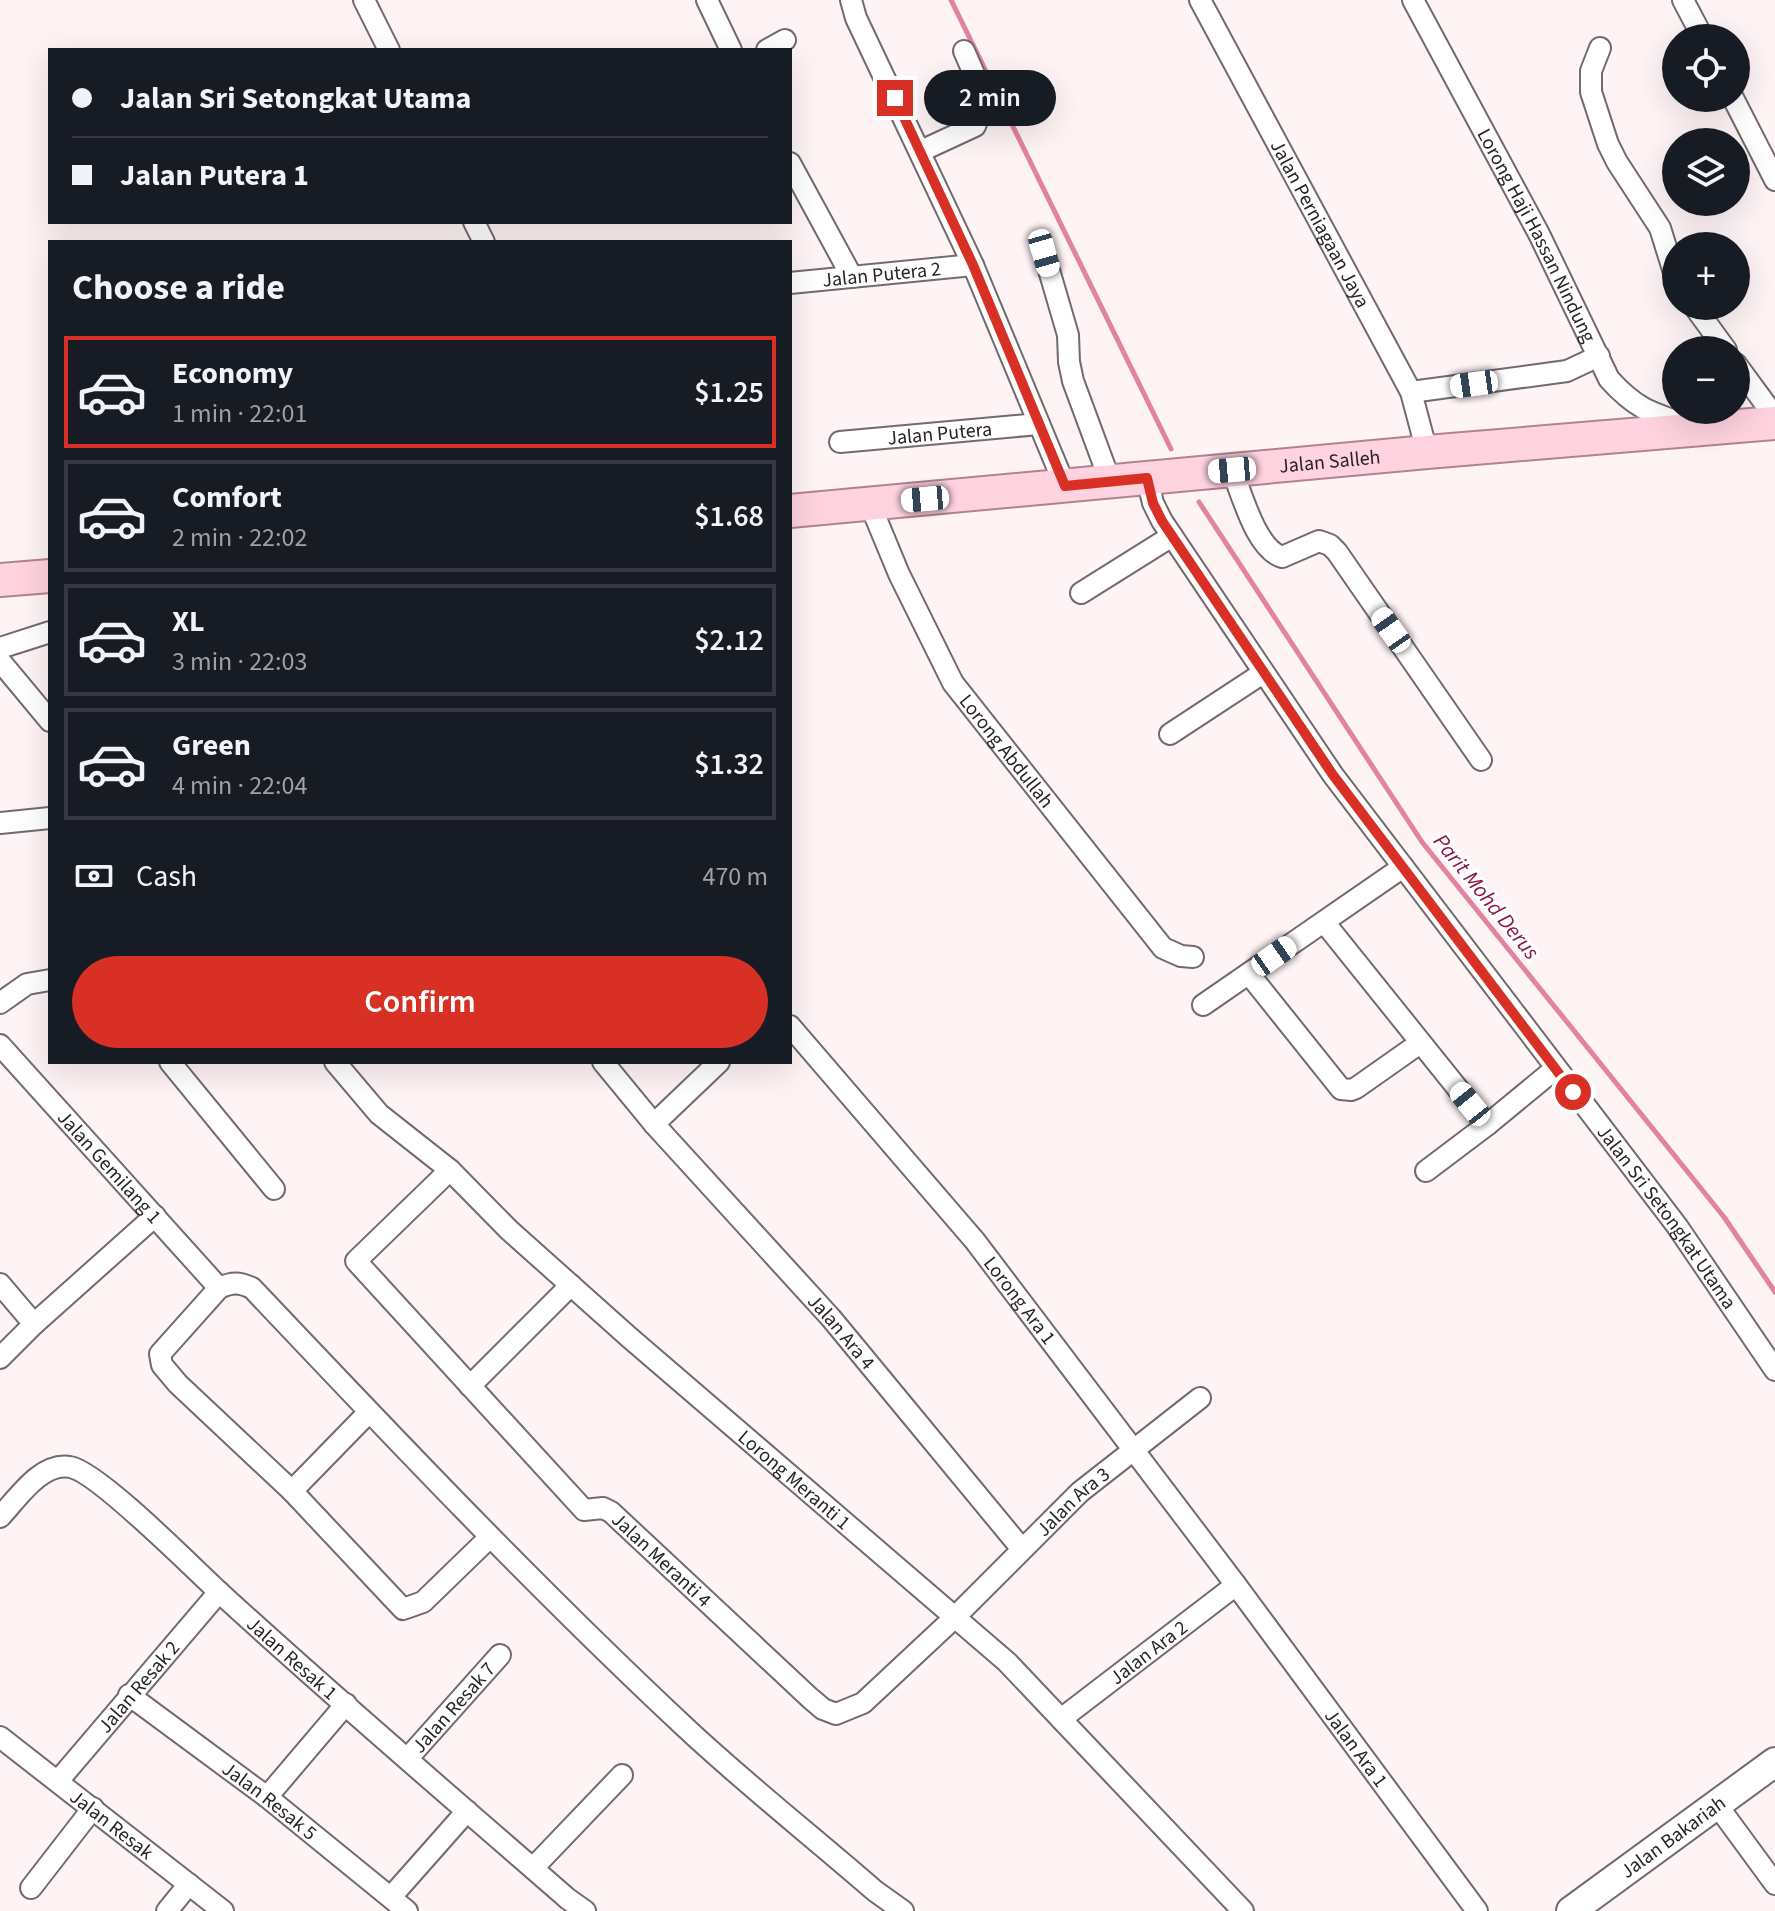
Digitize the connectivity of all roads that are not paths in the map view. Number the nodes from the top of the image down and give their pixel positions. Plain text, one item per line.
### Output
1 (364, 0) edge
2 (707, 0) edge
3 (851, 0) edge
4 (1200, 0) edge
5 (1413, 0) edge
6 (1683, 0) edge
7 (1696, 24) edge
8 (388, 48) edge
9 (730, 48) edge
10 (1600, 48) dead end
11 (964, 51) dead end
12 (1740, 112) edge
13 (921, 151) junction
14 (792, 167) edge
15 (1775, 180) edge
16 (1662, 234) edge
17 (1044, 253) dead end
18 (973, 265) junction
19 (852, 277) junction
20 (792, 283) edge
21 (1599, 356) junction
22 (1750, 384) edge
23 (1411, 392) junction
24 (1775, 420) edge
25 (1039, 424) junction
26 (1699, 429) junction
27 (840, 442) dead end
28 (1427, 452) junction
29 (1232, 470) junction
30 (1147, 478) junction
31 (1110, 481) junction
32 (1065, 486) junction
33 (870, 504) junction
34 (792, 511) edge
35 (1172, 536) junction
36 (48, 576) edge
37 (0, 580) edge
38 (1081, 593) dead end
39 (48, 633) edge
40 (0, 648) edge
41 (0, 661) edge
42 (1263, 673) junction
43 (48, 719) edge
44 (1170, 734) dead end
45 (1481, 760) dead end
46 (48, 818) edge
47 (0, 823) edge
48 (1403, 867) junction
49 (1324, 922) junction
50 (1193, 957) dead end
51 (1249, 974) junction
52 (48, 980) edge
53 (0, 1003) edge
54 (1203, 1005) dead end
55 (792, 1028) edge
56 (1420, 1043) junction
57 (0, 1045) edge
58 (172, 1064) edge
59 (337, 1064) edge
60 (605, 1064) edge
61 (717, 1064) edge
62 (1555, 1069) junction
63 (654, 1124) junction
64 (1487, 1125) junction
65 (450, 1170) junction
66 (1426, 1171) dead end
67 (274, 1189) dead end
68 (155, 1216) junction
69 (0, 1284) edge
70 (571, 1285) junction
71 (219, 1288) junction
72 (34, 1324) junction
73 (0, 1358) edge
74 (1775, 1370) edge
75 (470, 1386) junction
76 (1200, 1398) dead end
77 (369, 1412) junction
78 (1132, 1449) junction
79 (292, 1491) junction
80 (0, 1517) edge
81 (490, 1537) junction
82 (1021, 1548) junction
83 (1236, 1585) junction
84 (219, 1592) junction
85 (954, 1618) junction
86 (500, 1655) dead end
87 (129, 1695) junction
88 (346, 1704) junction
89 (1061, 1719) junction
90 (0, 1737) edge
91 (408, 1758) junction
92 (1775, 1762) edge
93 (622, 1775) dead end
94 (58, 1781) junction
95 (267, 1797) junction
96 (1717, 1805) junction
97 (93, 1808) junction
98 (467, 1811) junction
99 (533, 1868) junction
100 (189, 1884) junction
101 (1775, 1884) edge
102 (31, 1888) dead end
103 (391, 1897) junction
104 (570, 1907) edge
105 (167, 1911) edge
106 (223, 1911) edge
107 (407, 1911) edge
108 (903, 1911) edge
109 (1243, 1911) edge
110 (1477, 1911) edge
111 (1571, 1911) edge

1 - 8 street
2 - 9 street
3 - 13 street
4 - 23 street, Jalan Perniagaan Jaya
5 - 21 street, Lorong Haji Hassan Nindung
6 - 7 street
10 - 16 street
11 - 13 street
12 - 15 street
13 - 18 street
14 - 19 street
17 - 31 street
18 - 19 street, Jalan Putera 2
18 - 25 street
19 - 20 street, Jalan Putera 2
21 - 23 street
21 - 26 street, Lorong Haji Hassan Nindung
22 - 24 street
23 - 28 street, Jalan Perniagaan Jaya
24 - 26 main road, Jalan Salleh
25 - 27 street, Jalan Putera
25 - 32 street
26 - 28 main road, Jalan Salleh
28 - 29 main road, Jalan Salleh
29 - 30 main road, Jalan Salleh
29 - 45 street
30 - 31 main road, Jalan Salleh
30 - 35 street, Jalan Sri Setongkat Utama
31 - 32 main road, Jalan Salleh
32 - 33 main road, Jalan Salleh
33 - 34 main road, Jalan Salleh
33 - 50 street, Lorong Abdullah
35 - 38 street
35 - 42 street, Jalan Sri Setongkat Utama
36 - 37 main road
39 - 40 street
41 - 43 street
42 - 44 street
42 - 48 street, Jalan Sri Setongkat Utama
46 - 47 street
48 - 49 street
48 - 62 street, Jalan Sri Setongkat Utama
49 - 51 street
49 - 56 street
51 - 54 street
51 - 56 street
52 - 53 street
55 - 78 street, Lorong Ara 1
56 - 64 street
57 - 68 street, Jalan Gemilang 1
58 - 67 street
59 - 65 street, Lorong Meranti 1
60 - 63 street, Jalan Ara 4
61 - 63 street
62 - 64 street
62 - 74 street, Jalan Sri Setongkat Utama
63 - 82 street, Jalan Ara 4
64 - 66 street
65 - 70 street, Lorong Meranti 1
65 - 75 street, Jalan Meranti 4
68 - 71 street, Jalan Gemilang 1
68 - 72 street
69 - 72 street
70 - 75 street
70 - 85 street, Lorong Meranti 1
71 - 77 street
71 - 79 street
72 - 73 street
75 - 85 street, Jalan Meranti 4
76 - 78 street, Jalan Ara 3
77 - 79 street
77 - 81 street
78 - 82 street, Jalan Ara 3
78 - 83 street, Lorong Ara 1
79 - 81 street
80 - 84 street, Jalan Resak 1
81 - 108 street
82 - 85 street, Jalan Ara 3
83 - 89 street, Jalan Ara 2
83 - 110 street, Jalan Ara 1
84 - 87 street, Jalan Resak 2
84 - 88 street, Jalan Resak 1
85 - 89 street, Lorong Meranti 1
86 - 91 street, Jalan Resak 7
87 - 94 street, Jalan Resak 2
87 - 95 street, Jalan Resak 5
88 - 91 street, Jalan Resak 1
88 - 95 street
89 - 109 street, Lorong Meranti 1
90 - 94 street, Jalan Resak
91 - 98 street, Jalan Resak 1
92 - 96 main road, Jalan Bakariah
93 - 99 street
94 - 97 street, Jalan Resak
95 - 103 street, Jalan Resak 5
96 - 101 street
96 - 111 main road, Jalan Bakariah
97 - 100 street, Jalan Resak
97 - 102 street
98 - 99 street, Jalan Resak 1
98 - 103 street
99 - 104 street, Jalan Resak 1
100 - 105 street
100 - 106 street, Jalan Resak
103 - 107 street, Jalan Resak 5

